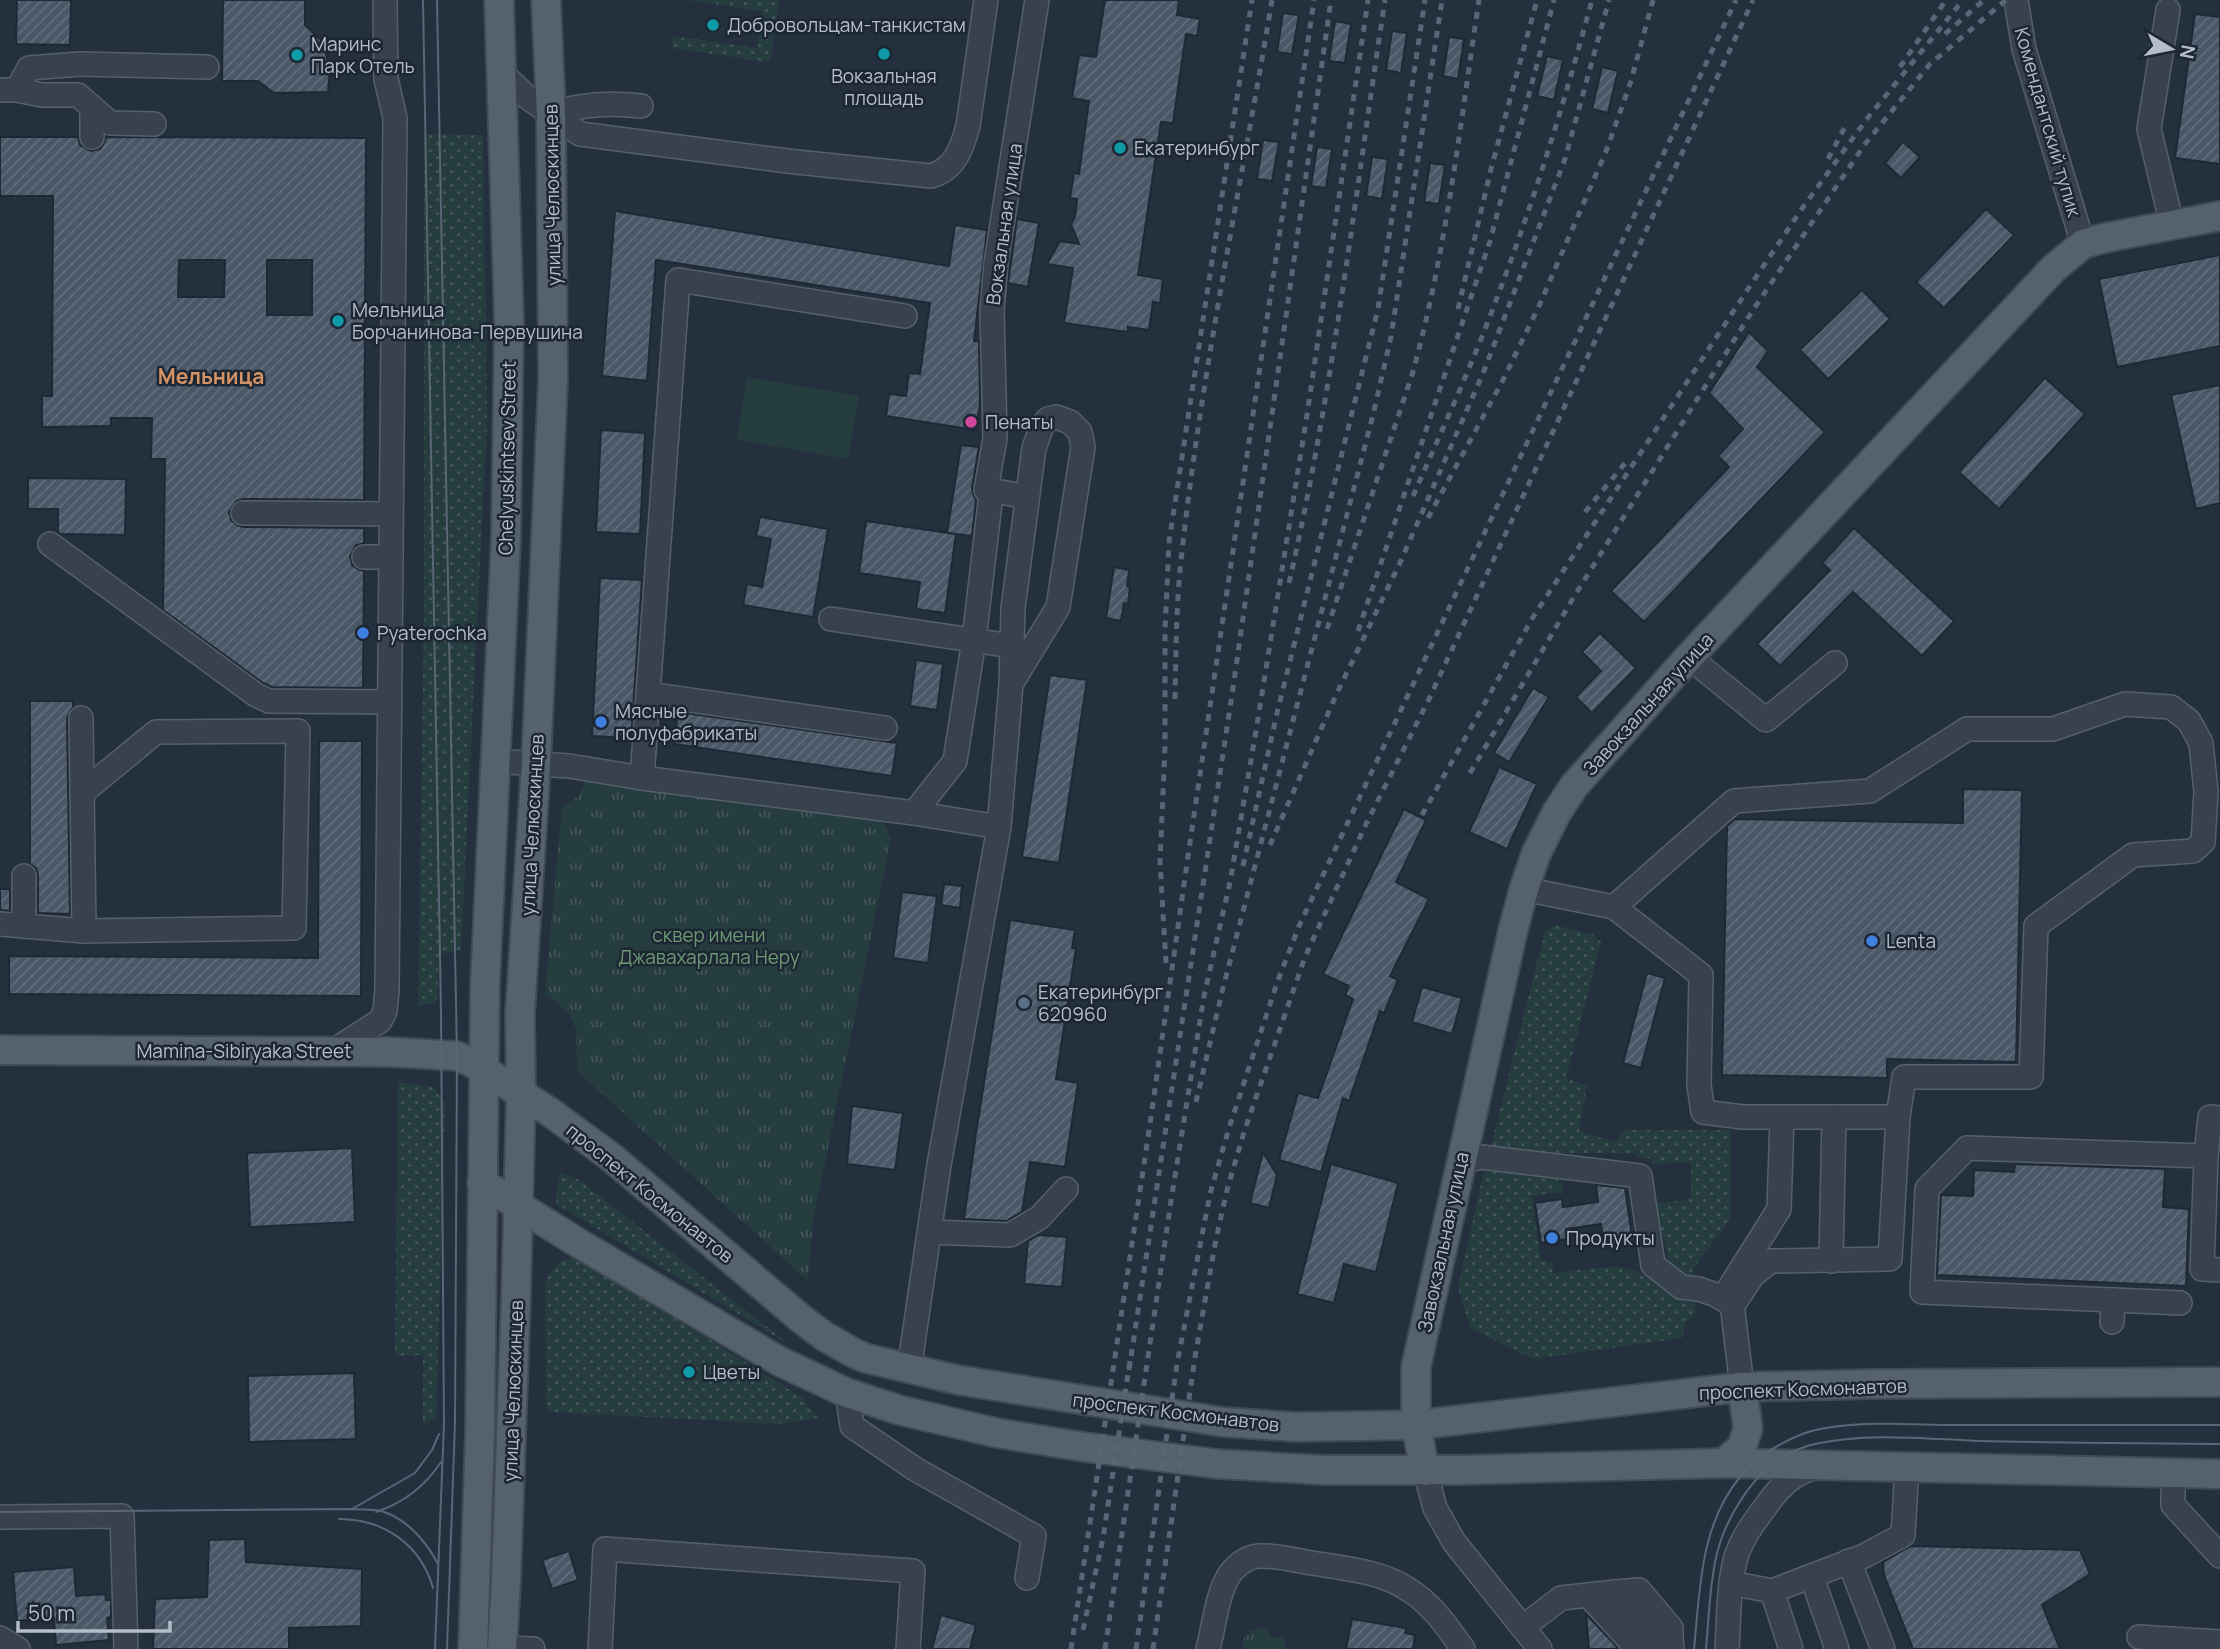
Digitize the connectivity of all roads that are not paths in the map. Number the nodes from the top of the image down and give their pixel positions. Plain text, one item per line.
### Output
1 (385, 0) edge
2 (499, 0) edge
3 (546, 0) edge
4 (986, 0) edge
5 (1037, 0) edge
6 (2016, 0) edge
7 (2168, 10) dead end
8 (207, 67) dead end
9 (501, 72) junction
10 (9, 90) edge
11 (641, 106) dead end
12 (92, 108) junction
13 (551, 113) junction
14 (154, 124) dead end
15 (92, 137) dead end
16 (2220, 216) edge
17 (2172, 225) junction
18 (2083, 244) junction
19 (905, 316) dead end
20 (988, 492) junction
21 (1027, 496) junction
22 (243, 513) dead end
23 (391, 536) junction
24 (364, 543) dead end
25 (50, 544) dead end
26 (831, 619) dead end
27 (974, 640) junction
28 (1012, 646) junction
29 (1689, 657) junction
30 (1835, 663) dead end
31 (1011, 684) junction
32 (648, 694) junction
33 (390, 702) junction
34 (81, 718) dead end
35 (885, 729) dead end
36 (495, 761) junction
37 (536, 764) junction
38 (642, 778) junction
39 (82, 793) junction
40 (914, 813) junction
41 (999, 827) junction
42 (24, 876) dead end
43 (1524, 889) junction
44 (1614, 907) junction
45 (0, 924) edge
46 (24, 926) junction
47 (84, 931) junction
48 (0, 1050) edge
49 (333, 1051) junction
50 (483, 1071) junction
51 (521, 1093) junction
52 (1834, 1117) junction
53 (1898, 1117) junction
54 (1782, 1118) junction
55 (2220, 1118) edge
56 (2206, 1156) junction
57 (1460, 1162) junction
58 (482, 1183) junction
59 (1066, 1189) dead end
60 (518, 1206) junction
61 (930, 1232) junction
62 (1830, 1261) junction
63 (2220, 1270) edge
64 (2180, 1303) dead end
65 (1732, 1305) junction
66 (909, 1370) junction
67 (2220, 1382) edge
68 (1742, 1387) junction
69 (847, 1393) junction
70 (1416, 1425) junction
71 (1724, 1463) junction
72 (1820, 1465) junction
73 (1907, 1468) junction
74 (1425, 1471) junction
75 (2172, 1472) junction
76 (2220, 1474) edge
77 (0, 1517) edge
78 (2216, 1549) edge
79 (1849, 1561) junction
80 (1812, 1577) junction
81 (1027, 1578) dead end
82 (1731, 1583) junction
83 (1772, 1591) junction
84 (1588, 1595) junction
85 (2139, 1637) dead end
86 (0, 1638) edge
87 (1532, 1642) edge
88 (2220, 1642) edge
89 (1668, 1643) edge
90 (470, 1648) edge
91 (502, 1648) edge
92 (18, 1649) edge
93 (126, 1649) edge
94 (533, 1649) edge
95 (600, 1649) edge
96 (908, 1649) edge
97 (1209, 1649) edge
98 (1463, 1649) edge
99 (1727, 1649) edge
100 (1791, 1649) edge
101 (1837, 1649) edge
102 (1883, 1649) edge

1 - 23 street
2 - 9 main road
3 - 13 main road, улица Челюскинцев
4 - 13 street
5 - 20 street, Вокзальная улица
6 - 18 street, Комендантский тупик
7 - 17 street
8 - 10 street
9 - 13 street
9 - 36 main road, Chelyuskintsev Street
10 - 12 street
11 - 13 street
12 - 14 street
12 - 15 street
13 - 37 main road, улица Челюскинцев
16 - 17 main road, Завокзальная улица
17 - 18 main road, Завокзальная улица
18 - 29 main road, Завокзальная улица
19 - 32 street
20 - 21 street
20 - 27 street, Вокзальная улица
21 - 28 street
21 - 31 street
22 - 23 street
23 - 24 street
23 - 33 street
25 - 33 street
26 - 27 street
27 - 28 street
27 - 40 street, Вокзальная улица
28 - 31 street
29 - 30 street
29 - 43 main road, Завокзальная улица
31 - 41 street
32 - 35 street
32 - 38 street
33 - 49 street
34 - 39 street
36 - 37 street
36 - 50 main road, улица Челюскинцев
37 - 38 street
37 - 51 main road, улица Челюскинцев
38 - 40 street
39 - 47 street
39 - 47 street
40 - 41 street
41 - 61 street
42 - 46 street
43 - 44 street
43 - 57 main road, Завокзальная улица
44 - 53 street
44 - 54 street
45 - 46 street
46 - 47 street
48 - 49 main road, Mamina-Sibiryaka Street
49 - 50 main road, Mamina-Sibiryaka Street
50 - 51 main road, проспект Космонавтов
50 - 58 main road, улица Челюскинцев
51 - 60 main road, улица Челюскинцев
51 - 66 main road, проспект Космонавтов
52 - 53 street
52 - 54 street
52 - 62 street
53 - 62 street
54 - 65 street
55 - 56 street
56 - 63 street
56 - 64 street
57 - 65 street
57 - 70 main road, Завокзальная улица
58 - 60 main road
58 - 90 main road, улица Челюскинцев
59 - 61 street
60 - 69 main road
60 - 91 main road, улица Челюскинцев
61 - 66 street
62 - 65 street
65 - 68 street
66 - 70 main road, проспект Космонавтов
67 - 68 main road, проспект Космонавтов
68 - 70 main road, проспект Космонавтов
68 - 71 main road
69 - 74 main road
69 - 81 street
70 - 74 main road, Завокзальная улица
71 - 72 main road
71 - 74 main road
72 - 73 main road
72 - 82 street
73 - 75 main road
73 - 79 street
74 - 87 street
75 - 76 main road
75 - 78 street
77 - 93 street
79 - 80 street
79 - 102 street
80 - 83 street
80 - 101 street
82 - 83 street
82 - 99 street
83 - 100 street
84 - 87 street
84 - 89 street
84 - 89 street
85 - 88 street
86 - 92 street
90 - 91 main road
91 - 94 street
95 - 96 street
97 - 98 street

